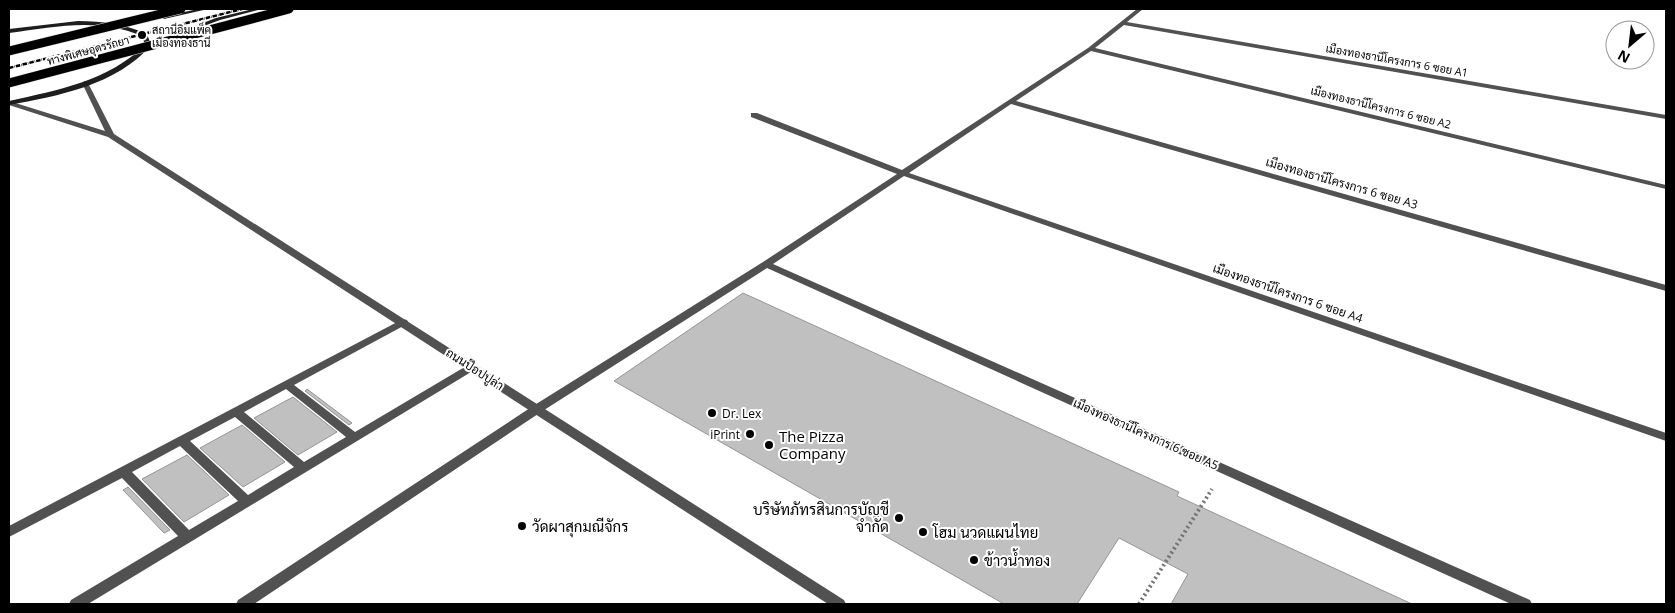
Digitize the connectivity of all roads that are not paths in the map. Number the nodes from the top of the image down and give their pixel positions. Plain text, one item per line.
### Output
1 (180, 9) edge
2 (205, 9) edge
3 (259, 9) edge
4 (289, 9) edge
5 (1140, 9) edge
6 (1124, 23) junction
7 (109, 24) junction
8 (9, 31) edge
9 (148, 45) junction
10 (1090, 49) junction
11 (9, 51) edge
12 (9, 83) edge
13 (85, 83) junction
14 (1010, 102) junction
15 (9, 103) edge
16 (754, 115) dead end
17 (1666, 117) edge
18 (111, 135) junction
19 (902, 173) junction
20 (1666, 187) edge
21 (766, 264) junction
22 (1666, 288) edge
23 (403, 322) junction
24 (472, 367) junction
25 (286, 384) junction
26 (537, 409) junction
27 (235, 411) junction
28 (354, 437) junction
29 (1666, 437) edge
30 (181, 440) junction
31 (303, 468) junction
32 (123, 471) junction
33 (247, 501) junction
34 (9, 532) edge
35 (187, 537) junction
36 (76, 604) edge
37 (243, 604) edge
38 (839, 604) edge
39 (1525, 604) edge

1 - 11 highway, ทางพิเศษอุดรรัถยา, bridge
2 - 7 main road
3 - 9 main road
4 - 12 highway, ทางพิเศษอุดรรัถยา, bridge
5 - 6 street
6 - 10 street
6 - 17 street, เมืองทองธานีโครงการ 6 ซอย A1
7 - 8 main road
7 - 9 main road
9 - 13 main road
10 - 14 street
10 - 20 street, เมืองทองธานีโครงการ 6 ซอย A2
13 - 15 main road
13 - 18 street
14 - 19 street
14 - 22 street, เมืองทองธานีโครงการ 6 ซอย A3
15 - 18 street, ถนนป๊อปปูล่า
16 - 19 street, เมืองทองธานีโครงการ 6 ซอย A4
18 - 23 street, ถนนป๊อปปูล่า
19 - 21 street
19 - 29 street, เมืองทองธานีโครงการ 6 ซอย A4
21 - 26 street
21 - 39 street, เมืองทองธานีโครงการ 6 ซอย A5
23 - 24 street, ถนนป๊อปปูล่า
23 - 25 street
24 - 26 street, ถนนป๊อปปูล่า
24 - 28 street
25 - 27 street
25 - 28 street
26 - 37 street
26 - 38 street, ถนนป๊อปปูล่า
27 - 30 street
27 - 31 street
28 - 31 street
30 - 32 street
30 - 33 street
31 - 33 street
32 - 34 street
32 - 35 street
33 - 35 street
35 - 36 street

